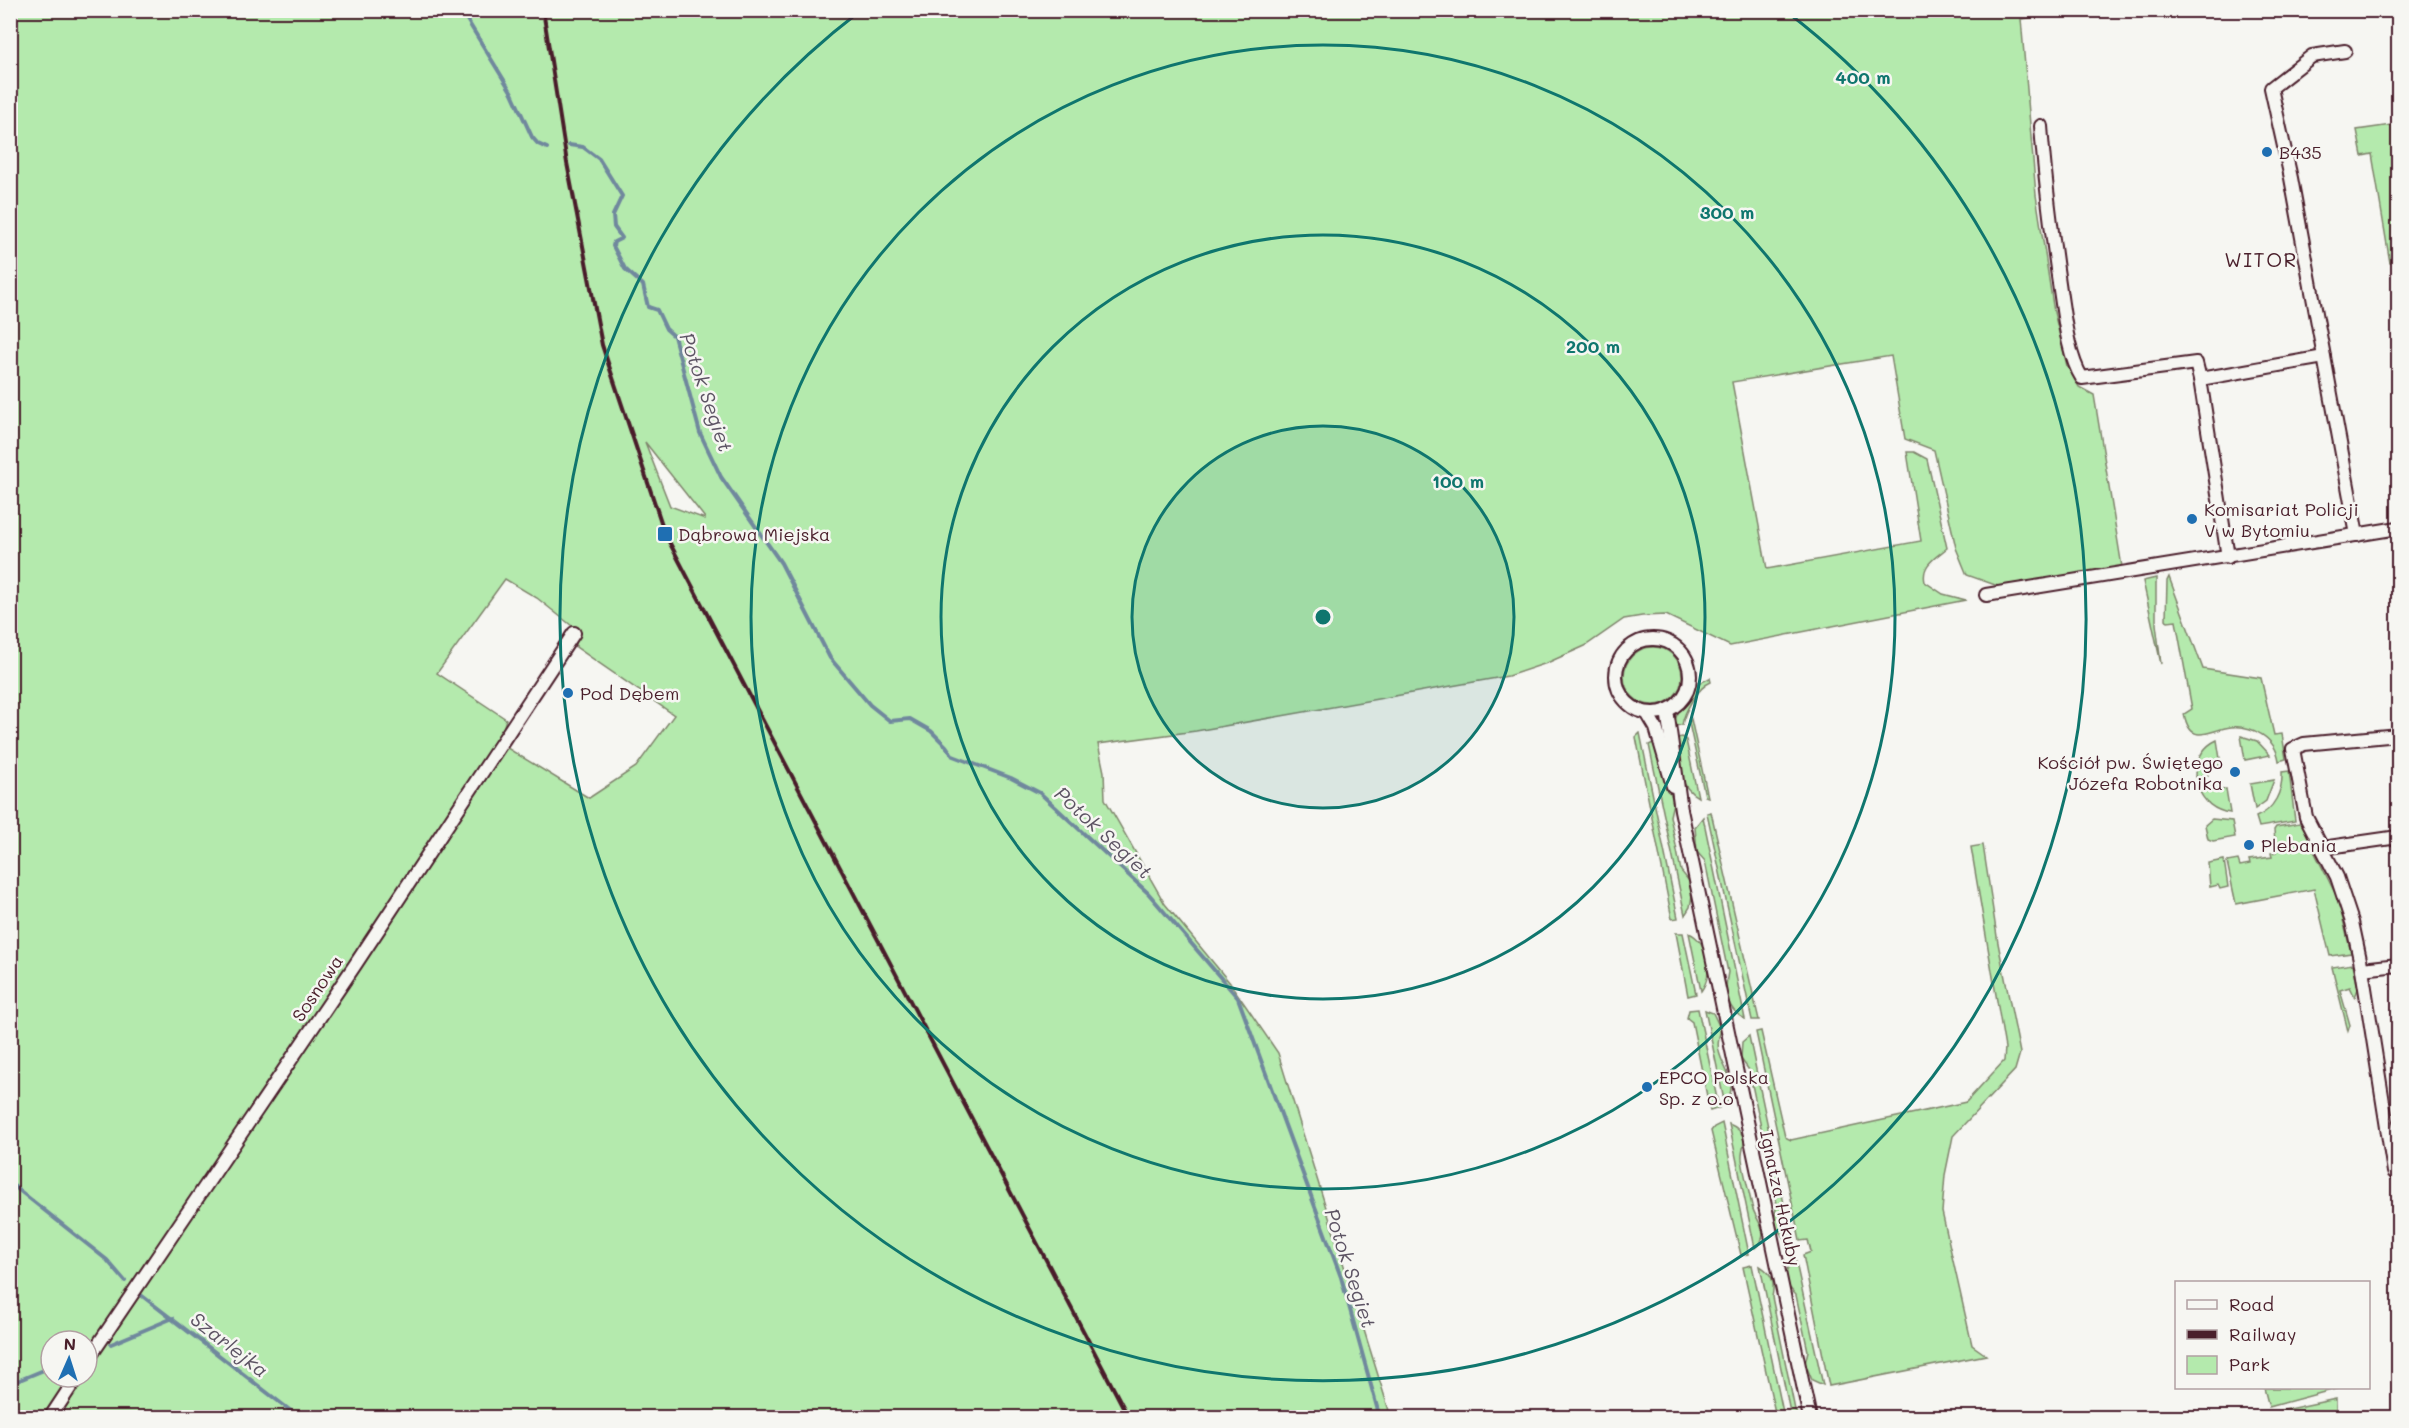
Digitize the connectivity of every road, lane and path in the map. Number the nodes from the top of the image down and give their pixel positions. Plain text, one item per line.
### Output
1 (2345, 51) dead end
2 (2041, 126) dead end
3 (2325, 357) junction
4 (2200, 379) junction
5 (2398, 528) edge
6 (2357, 535) junction
7 (2228, 557) junction
8 (1986, 595) dead end
9 (574, 633) dead end
10 (1667, 710) junction
11 (1647, 713) junction
12 (2398, 735) edge
13 (1681, 810) junction
14 (2398, 837) edge
15 (2322, 848) junction
16 (2398, 965) edge
17 (2362, 969) junction
18 (2394, 1172) dead end
19 (99, 1343) edge
20 (69, 1389) edge
21 (50, 1418) edge
22 (1810, 1418) edge

1 - 3 street
2 - 4 street
3 - 4 street
3 - 6 street
4 - 7 street
5 - 6 street
6 - 7 street
7 - 8 street
9 - 19 street, Sosnowa
10 - 11 street
10 - 11 street
10 - 13 street, Ignatza Hakuby
11 - 13 street, Ignatza Hakuby
12 - 15 street
13 - 22 street, Ignatza Hakuby
14 - 15 street
15 - 17 street
16 - 17 street
17 - 18 street
20 - 21 street

